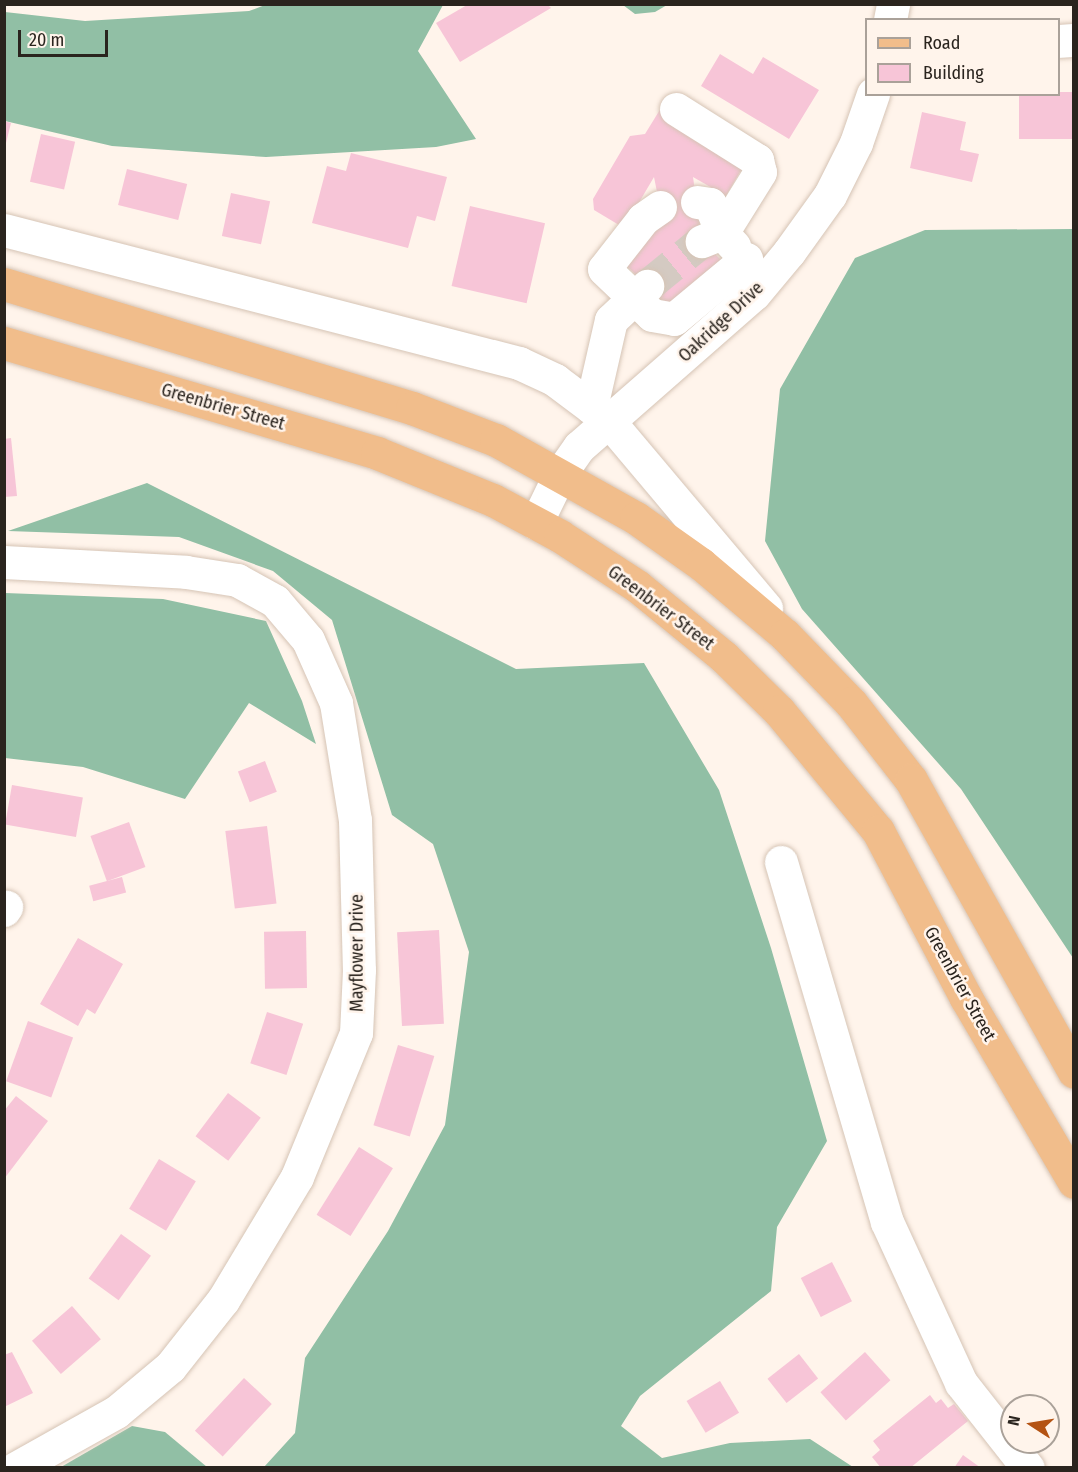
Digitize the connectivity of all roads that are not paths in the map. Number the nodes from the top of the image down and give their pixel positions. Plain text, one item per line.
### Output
1 (872, 96) edge
2 (676, 109) dead end
3 (697, 202) dead end
4 (660, 207) dead end
5 (4, 230) edge
6 (712, 237) junction
7 (756, 269) junction
8 (4, 284) edge
9 (640, 293) junction
10 (674, 319) junction
11 (4, 343) edge
12 (699, 345) junction
13 (599, 413) junction
14 (560, 474) junction
15 (536, 523) junction
16 (4, 562) edge
17 (818, 672) junction
18 (781, 862) dead end
19 (1074, 1072) edge
20 (1074, 1182) edge
21 (16, 1467) edge
22 (1028, 1467) edge

1 - 7 street, Oakridge Drive
2 - 6 street
3 - 6 street
4 - 9 street
5 - 13 street
6 - 7 street
7 - 10 street
7 - 12 street, Oakridge Drive
8 - 14 main road
9 - 10 street
9 - 13 street
10 - 12 street
11 - 15 main road, Greenbrier Street
12 - 13 street, Oakridge Drive
13 - 14 street, Oakridge Drive
13 - 17 street
14 - 15 street, Oakridge Drive
14 - 17 main road
15 - 20 main road, Greenbrier Street
16 - 21 street, Mayflower Drive
17 - 19 main road
18 - 22 street

